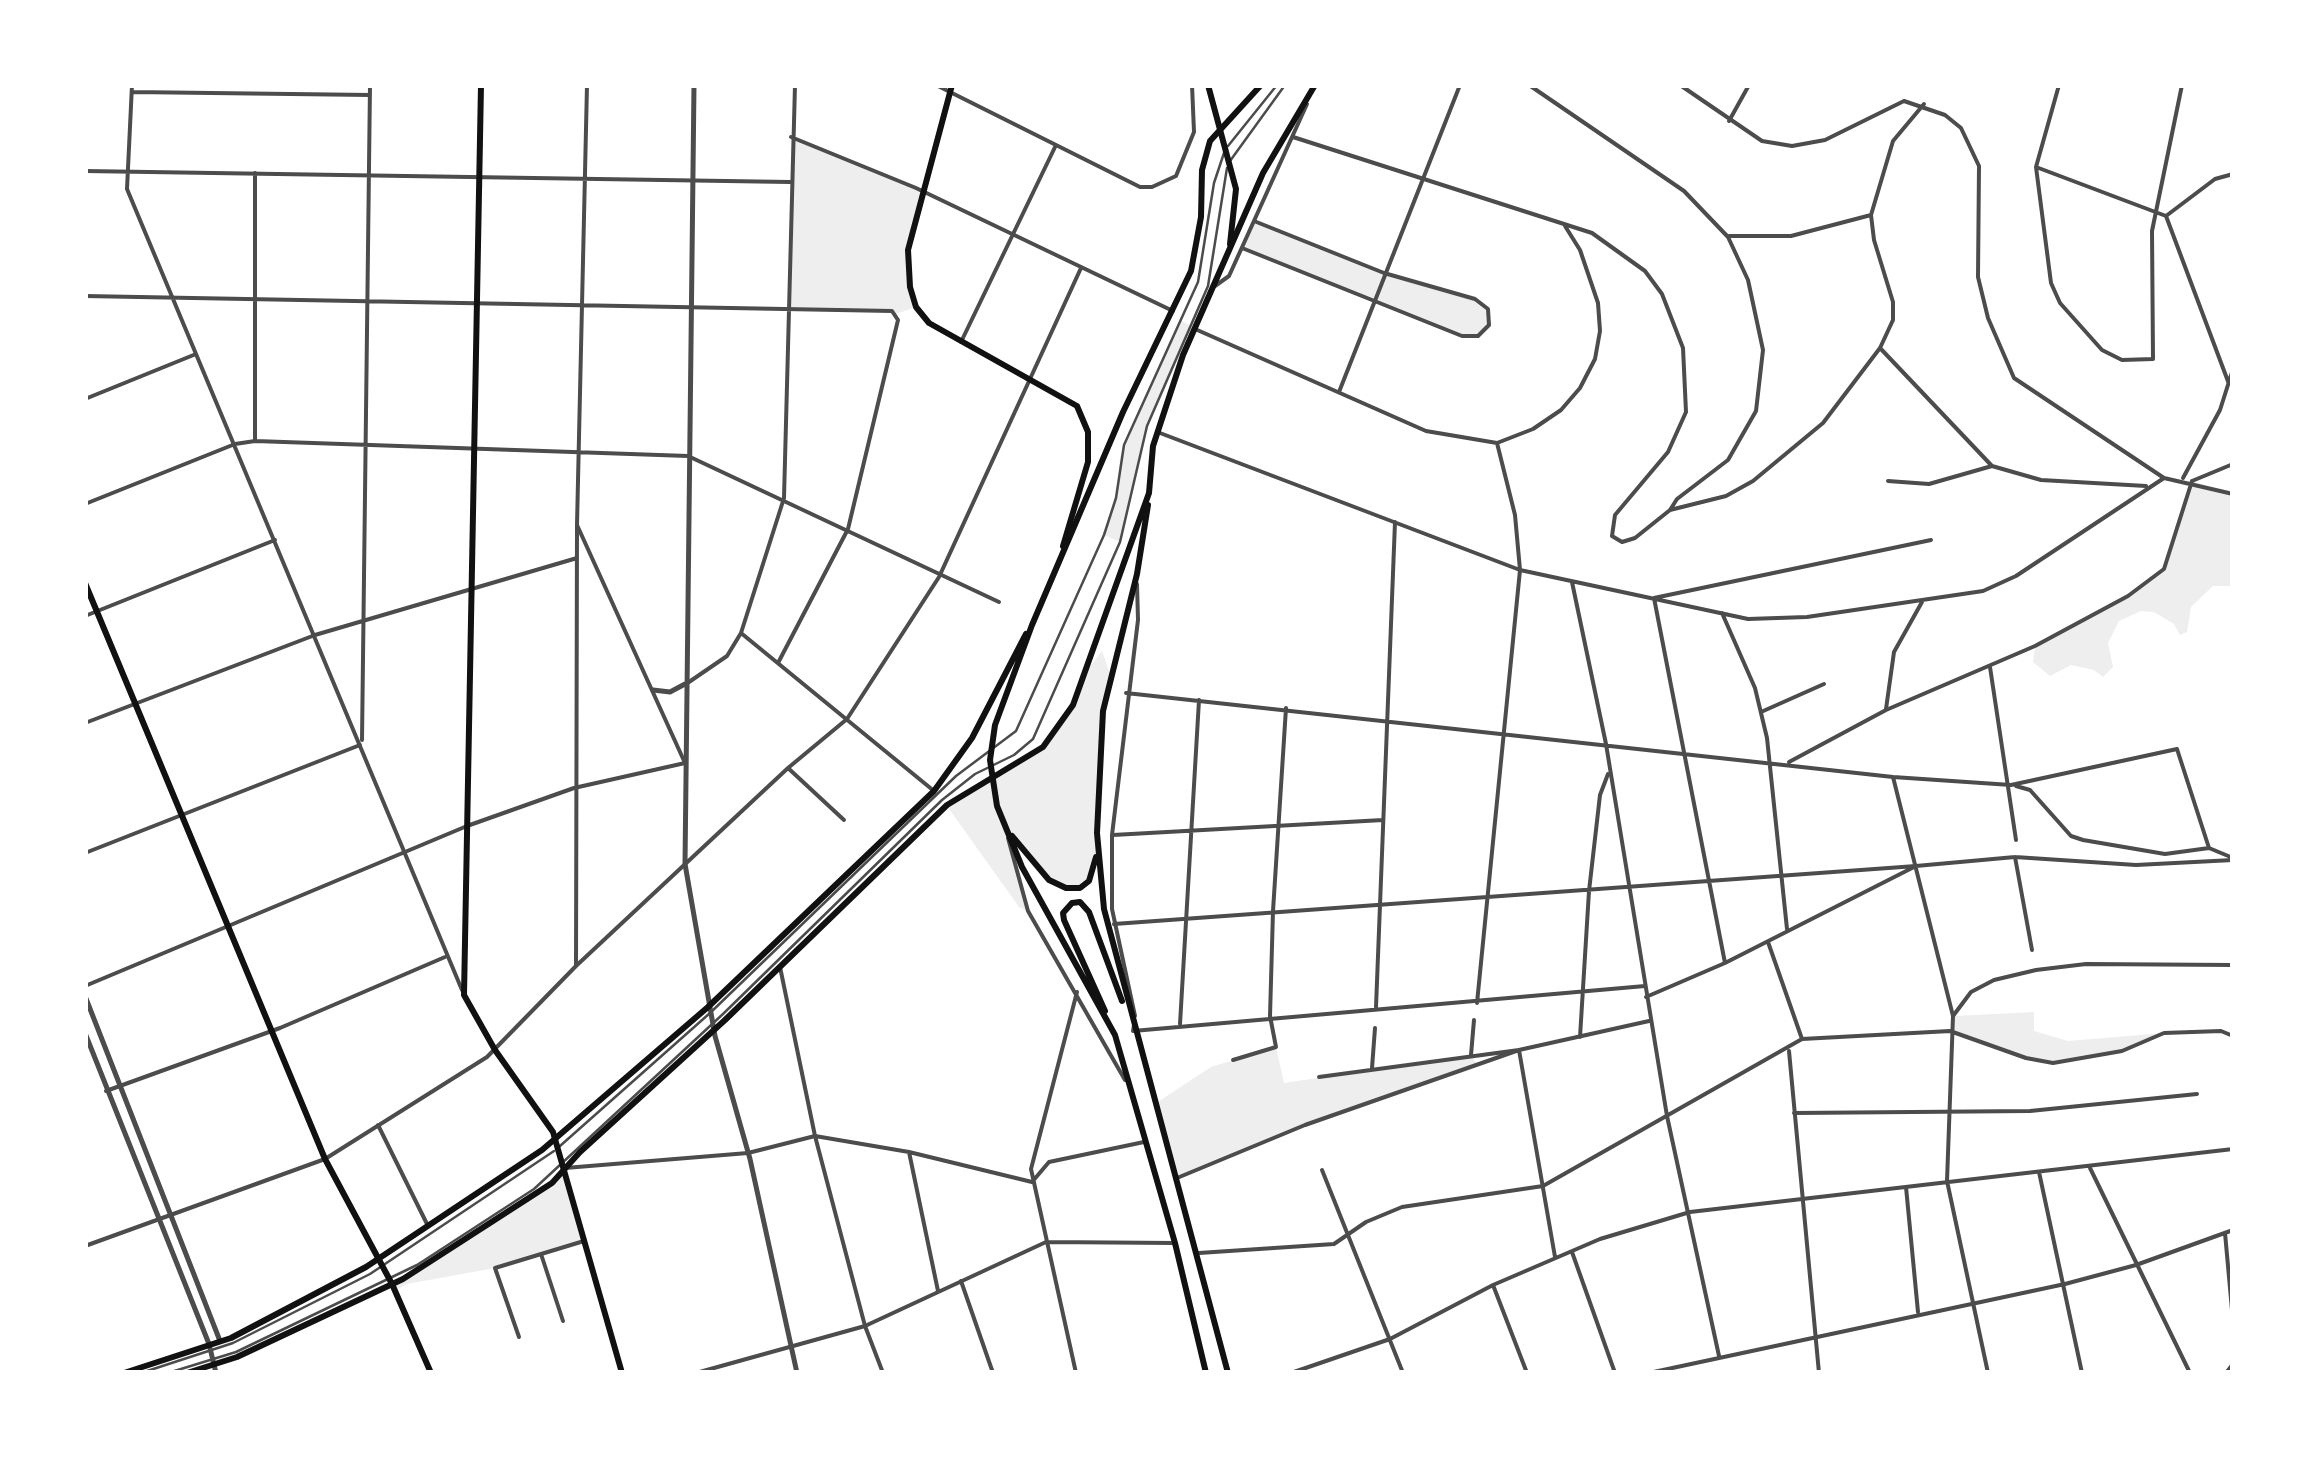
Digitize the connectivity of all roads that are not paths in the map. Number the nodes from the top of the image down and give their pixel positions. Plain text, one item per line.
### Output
1 (132, 85) edge
2 (370, 85) edge
3 (481, 85) edge
4 (586, 85) edge
5 (694, 85) edge
6 (795, 85) edge
7 (936, 85) edge
8 (1192, 85) edge
9 (1208, 85) edge
10 (1260, 85) edge
11 (1277, 85) edge
12 (1285, 85) edge
13 (1460, 85) edge
14 (1530, 85) edge
15 (1680, 85) edge
16 (1749, 85) edge
17 (2059, 85) edge
18 (2182, 85) edge
19 (951, 88) edge
20 (1314, 88) edge
21 (132, 92) junction
22 (370, 95) junction
23 (1924, 104) junction
24 (1730, 121) junction
25 (791, 137) junction
26 (1293, 138) junction
27 (1056, 145) junction
28 (2036, 167) junction
29 (85, 171) edge
30 (127, 171) junction
31 (255, 174) junction
32 (2233, 174) edge
33 (368, 176) junction
34 (480, 177) junction
35 (1422, 178) junction
36 (582, 179) junction
37 (692, 180) junction
38 (790, 182) junction
39 (924, 192) junction
40 (2157, 211) junction
41 (1871, 215) junction
42 (2166, 216) junction
43 (1254, 221) junction
44 (1564, 225) junction
45 (1235, 231) junction
46 (1012, 236) junction
47 (1728, 236) junction
48 (1242, 248) junction
49 (1081, 268) junction
50 (1384, 273) junction
51 (1214, 287) junction
52 (85, 296) edge
53 (172, 298) junction
54 (256, 299) junction
55 (1374, 300) junction
56 (366, 301) junction
57 (479, 303) junction
58 (583, 306) junction
59 (789, 308) junction
60 (692, 310) junction
61 (1174, 311) junction
62 (1195, 329) junction
63 (961, 342) junction
64 (1880, 348) junction
65 (196, 354) junction
66 (2233, 369) edge
67 (1031, 378) junction
68 (2229, 384) junction
69 (1339, 392) junction
70 (85, 399) edge
71 (1158, 432) junction
72 (255, 441) junction
73 (1498, 443) junction
74 (235, 444) junction
75 (366, 444) junction
76 (474, 450) junction
77 (579, 454) junction
78 (688, 456) junction
79 (2233, 464) edge
80 (1992, 466) junction
81 (2164, 478) junction
82 (2182, 480) junction
83 (1888, 481) dead end
84 (2192, 482) junction
85 (2146, 486) junction
86 (1150, 493) junction
87 (2233, 494) edge
88 (784, 498) junction
89 (85, 504) edge
90 (1670, 510) junction
91 (1395, 522) junction
92 (577, 526) junction
93 (848, 529) junction
94 (275, 540) junction
95 (1931, 540) dead end
96 (577, 558) junction
97 (1058, 562) junction
98 (1520, 570) junction
99 (1137, 574) junction
100 (939, 578) junction
101 (1572, 582) junction
102 (85, 583) edge
103 (472, 589) junction
104 (1654, 598) junction
105 (1000, 602) dead end
106 (1922, 602) junction
107 (96, 612) junction
108 (1722, 613) junction
109 (85, 616) edge
110 (362, 621) junction
111 (1032, 624) junction
112 (741, 633) junction
113 (316, 635) junction
114 (778, 663) junction
115 (1990, 666) junction
116 (685, 684) junction
117 (1824, 684) dead end
118 (653, 690) junction
119 (1126, 692) junction
120 (1199, 700) junction
121 (136, 703) junction
122 (1286, 708) junction
123 (1886, 710) junction
124 (1760, 712) junction
125 (847, 720) junction
126 (1389, 721) junction
127 (85, 724) edge
128 (1505, 734) junction
129 (1606, 744) junction
130 (362, 745) junction
131 (1682, 754) junction
132 (1768, 762) junction
133 (1789, 762) junction
134 (684, 763) junction
135 (788, 768) junction
136 (1610, 772) junction
137 (1894, 777) junction
138 (2011, 785) junction
139 (574, 788) junction
140 (934, 791) junction
141 (182, 815) junction
142 (844, 820) dead end
143 (1383, 820) junction
144 (467, 826) junction
145 (1005, 827) junction
146 (1279, 827) junction
147 (1190, 831) junction
148 (1097, 833) junction
149 (1112, 835) junction
150 (2016, 840) dead end
151 (2209, 848) junction
152 (406, 851) junction
153 (85, 853) edge
154 (2015, 857) junction
155 (2233, 859) edge
156 (684, 864) junction
157 (1916, 866) junction
158 (1780, 875) junction
159 (1708, 880) junction
160 (1630, 887) junction
161 (1589, 891) junction
162 (1487, 898) junction
163 (1381, 904) junction
164 (1273, 910) junction
165 (1184, 918) junction
166 (1114, 924) junction
167 (229, 926) junction
168 (1788, 930) junction
169 (1768, 942) junction
170 (2032, 950) dead end
171 (445, 958) junction
172 (1725, 964) junction
173 (2233, 965) edge
174 (576, 966) junction
175 (780, 968) junction
176 (85, 986) edge
177 (1645, 986) junction
178 (1077, 992) junction
179 (1581, 994) junction
180 (464, 995) junction
181 (85, 996) edge
182 (1646, 997) junction
183 (1477, 1003) junction
184 (1376, 1008) junction
185 (709, 1010) junction
186 (1270, 1016) junction
187 (1953, 1016) junction
188 (1474, 1020) dead end
189 (1651, 1020) junction
190 (1180, 1024) junction
191 (713, 1027) junction
192 (1375, 1028) dead end
193 (273, 1030) junction
194 (1133, 1030) junction
195 (1950, 1030) junction
196 (85, 1034) edge
197 (1115, 1035) junction
198 (1580, 1036) junction
199 (2233, 1036) edge
200 (1802, 1039) junction
201 (495, 1050) junction
202 (1519, 1050) junction
203 (1789, 1051) junction
204 (1472, 1055) junction
205 (1233, 1060) dead end
206 (1372, 1068) junction
207 (1318, 1077) dead end
208 (118, 1086) junction
209 (1129, 1088) junction
210 (106, 1091) junction
211 (2197, 1094) dead end
212 (1947, 1108) junction
213 (1794, 1112) junction
214 (1667, 1116) junction
215 (378, 1125) junction
216 (815, 1136) junction
217 (556, 1138) junction
218 (1144, 1142) junction
219 (558, 1148) junction
220 (2233, 1149) edge
221 (909, 1152) junction
222 (748, 1153) junction
223 (326, 1159) junction
224 (563, 1166) junction
225 (2090, 1168) junction
226 (1322, 1170) dead end
227 (2039, 1171) junction
228 (1177, 1178) junction
229 (1947, 1181) junction
230 (1032, 1182) junction
231 (1544, 1186) junction
232 (1906, 1187) junction
233 (1802, 1197) junction
234 (1690, 1212) junction
235 (170, 1217) junction
236 (158, 1221) junction
237 (428, 1227) junction
238 (2233, 1230) edge
239 (2224, 1233) junction
240 (1349, 1236) junction
241 (584, 1241) junction
242 (1046, 1242) junction
243 (1175, 1242) junction
244 (85, 1246) edge
245 (1572, 1252) junction
246 (1199, 1253) junction
247 (542, 1254) junction
248 (1556, 1259) junction
249 (378, 1264) junction
250 (2136, 1265) junction
251 (390, 1281) junction
252 (961, 1281) junction
253 (1493, 1284) junction
254 (2065, 1284) junction
255 (938, 1292) junction
256 (1973, 1302) junction
257 (1918, 1314) junction
258 (563, 1321) dead end
259 (2233, 1321) edge
260 (865, 1326) junction
261 (1815, 1336) junction
262 (519, 1337) dead end
263 (1390, 1340) junction
264 (220, 1341) junction
265 (210, 1347) junction
266 (793, 1348) junction
267 (1720, 1356) junction
268 (213, 1361) junction
269 (2233, 1364) edge
270 (124, 1373) edge
271 (142, 1373) edge
272 (168, 1373) edge
273 (188, 1373) edge
274 (216, 1373) edge
275 (431, 1373) edge
276 (622, 1373) edge
277 (696, 1373) edge
278 (797, 1373) edge
279 (883, 1373) edge
280 (992, 1373) edge
281 (1076, 1373) edge
282 (1206, 1373) edge
283 (1228, 1373) edge
284 (1291, 1373) edge
285 (1403, 1373) edge
286 (1527, 1373) edge
287 (1615, 1373) edge
288 (1649, 1373) edge
289 (1819, 1373) edge
290 (1988, 1373) edge
291 (2082, 1373) edge
292 (2190, 1373) edge
293 (2226, 1373) edge

1 - 21 street
2 - 22 street
3 - 34 main road
4 - 36 street
5 - 37 street
6 - 25 street
7 - 19 street
8 - 27 street
9 - 45 main road
10 - 61 main road
11 - 185 lane
12 - 191 lane
13 - 35 street
14 - 47 street
15 - 24 street
16 - 24 street
17 - 28 street
18 - 40 street
19 - 27 street
19 - 39 main road
20 - 26 street
20 - 45 main road
21 - 22 street
21 - 30 street
22 - 33 street
23 - 24 street
23 - 41 street
23 - 81 street
25 - 38 street
25 - 39 street
26 - 35 street
26 - 43 street
27 - 46 street
28 - 40 street
28 - 40 street
29 - 30 street
30 - 31 street
30 - 53 street
31 - 33 street
31 - 54 street
32 - 42 street
33 - 34 street
33 - 56 street
34 - 36 street
34 - 57 main road
35 - 44 street
35 - 50 street
36 - 37 street
36 - 58 street
37 - 38 street
37 - 60 street
38 - 59 street
39 - 46 street
39 - 63 main road
40 - 42 street
41 - 47 street
41 - 64 street
42 - 68 street
43 - 48 street
43 - 50 street
44 - 73 street
44 - 90 street
45 - 51 main road
46 - 49 street
46 - 63 street
47 - 90 street
48 - 51 street
48 - 55 street
49 - 61 street
49 - 67 street
50 - 55 street
50 - 55 street
51 - 62 main road
52 - 53 street
53 - 54 street
53 - 65 street
54 - 56 street
54 - 72 street
55 - 69 street
56 - 57 street
56 - 75 street
57 - 58 street
57 - 76 main road
58 - 60 street
58 - 77 street
59 - 60 street
59 - 88 street
59 - 93 street
60 - 78 street
61 - 97 main road
62 - 69 street
62 - 71 main road
63 - 67 main road
64 - 80 street
64 - 90 street
65 - 70 street
65 - 74 street
66 - 68 street
67 - 97 main road
67 - 100 street
68 - 82 street
69 - 73 street
71 - 86 main road
71 - 91 street
72 - 74 street
72 - 75 street
73 - 98 street
74 - 89 street
74 - 94 street
75 - 76 street
75 - 110 street
76 - 77 street
76 - 103 main road
77 - 78 street
77 - 92 street
78 - 88 street
78 - 116 street
79 - 84 street
80 - 83 street
80 - 85 street
81 - 82 street
81 - 85 street
82 - 84 street
84 - 87 street
84 - 115 street
85 - 106 street
86 - 99 main road
86 - 175 main road
88 - 93 street
88 - 112 street
91 - 98 street
91 - 126 street
92 - 96 street
92 - 118 street
93 - 100 street
93 - 114 street
94 - 107 street
94 - 113 street
95 - 104 street
96 - 103 street
96 - 139 street
97 - 111 main road
98 - 101 street
98 - 128 street
99 - 119 street
99 - 148 main road
100 - 105 street
100 - 125 street
101 - 104 street
101 - 129 street
102 - 107 main road
103 - 110 street
103 - 144 main road
104 - 108 street
104 - 131 street
106 - 108 street
106 - 123 street
107 - 109 street
107 - 121 main road
108 - 124 street
110 - 113 street
110 - 130 street
111 - 140 main road
111 - 145 main road
112 - 114 street
112 - 116 street
113 - 121 street
113 - 130 street
114 - 125 street
115 - 123 street
115 - 138 street
116 - 118 street
116 - 134 street
117 - 124 street
118 - 134 street
119 - 120 street
119 - 149 street
120 - 122 street
120 - 147 street
121 - 127 street
121 - 141 main road
122 - 126 street
122 - 146 street
123 - 133 street
124 - 132 street
125 - 135 street
125 - 140 street
126 - 128 street
126 - 143 street
128 - 129 street
128 - 162 street
129 - 131 street
129 - 136 street
130 - 141 street
130 - 152 street
131 - 132 street
131 - 159 street
132 - 133 street
132 - 158 street
133 - 137 street
134 - 139 street
134 - 156 street
135 - 142 street
135 - 156 street
136 - 160 street
136 - 161 street
137 - 138 street
137 - 157 street
138 - 150 street
138 - 151 street
138 - 151 street
139 - 144 street
139 - 174 street
140 - 185 main road
141 - 153 street
141 - 167 main road
143 - 146 street
143 - 163 street
144 - 152 street
144 - 180 main road
145 - 148 main road
145 - 178 street
145 - 197 main road
146 - 147 street
146 - 164 street
147 - 149 street
147 - 165 street
148 - 194 main road
149 - 166 street
151 - 155 street
152 - 167 street
152 - 171 street
154 - 155 street
154 - 157 street
154 - 170 street
156 - 174 street
156 - 185 street
157 - 158 street
157 - 168 street
157 - 187 street
158 - 159 street
158 - 168 street
159 - 160 street
159 - 172 street
160 - 161 street
160 - 177 street
161 - 162 street
161 - 179 street
162 - 163 street
162 - 183 street
163 - 164 street
163 - 184 street
164 - 165 street
164 - 186 street
165 - 166 street
165 - 190 street
166 - 194 street
167 - 176 street
167 - 193 main road
168 - 169 street
169 - 172 street
169 - 200 street
171 - 180 street
171 - 193 street
172 - 182 street
173 - 187 street
174 - 201 street
175 - 191 main road
175 - 216 street
177 - 179 street
177 - 182 street
178 - 209 street
178 - 230 street
179 - 183 street
179 - 198 street
180 - 201 main road
181 - 208 street
182 - 189 street
183 - 184 street
184 - 186 street
185 - 191 street
185 - 217 main road
185 - 219 lane
186 - 190 street
186 - 205 street
187 - 195 street
188 - 204 street
189 - 198 street
189 - 214 street
190 - 194 street
191 - 222 street
191 - 224 main road
192 - 206 street
193 - 208 street
193 - 223 main road
194 - 197 main road
194 - 228 main road
195 - 199 street
195 - 200 street
195 - 212 street
196 - 210 street
197 - 209 main road
198 - 202 street
200 - 203 street
201 - 215 street
201 - 217 main road
202 - 204 street
202 - 228 street
202 - 231 street
203 - 213 street
203 - 214 street
204 - 206 street
206 - 207 street
208 - 210 street
208 - 235 street
209 - 218 main road
210 - 236 street
211 - 212 street
212 - 213 street
212 - 229 street
213 - 233 street
214 - 231 street
214 - 234 street
215 - 223 street
215 - 237 street
216 - 221 street
216 - 222 street
216 - 260 street
217 - 219 main road
217 - 237 main road
218 - 230 street
218 - 243 main road
219 - 224 main road
219 - 249 lane
220 - 225 street
221 - 230 street
221 - 255 street
222 - 224 street
222 - 266 street
223 - 235 street
223 - 249 main road
224 - 241 main road
224 - 251 main road
225 - 227 street
225 - 250 street
226 - 240 street
227 - 229 street
227 - 254 street
228 - 246 main road
229 - 232 street
229 - 256 street
230 - 242 street
231 - 240 street
231 - 248 street
232 - 233 street
232 - 257 street
233 - 234 street
233 - 261 street
234 - 245 street
234 - 267 street
235 - 236 street
235 - 264 street
236 - 244 street
236 - 265 street
237 - 249 main road
238 - 239 street
239 - 250 street
239 - 259 street
240 - 246 street
240 - 263 street
241 - 247 street
241 - 276 main road
242 - 243 street
242 - 252 street
242 - 281 street
243 - 282 main road
245 - 248 street
245 - 287 street
246 - 283 main road
247 - 258 street
247 - 262 street
248 - 253 street
249 - 251 main road
249 - 264 main road
249 - 265 lane
250 - 254 street
250 - 292 street
251 - 268 main road
251 - 275 main road
252 - 255 street
252 - 280 street
253 - 263 street
253 - 286 street
254 - 256 street
254 - 291 street
255 - 260 street
256 - 257 street
256 - 290 street
257 - 261 street
260 - 266 street
260 - 279 street
261 - 267 street
261 - 289 street
263 - 284 street
263 - 285 street
264 - 265 main road
265 - 268 street
265 - 270 main road
265 - 271 lane
266 - 277 street
266 - 278 street
267 - 288 street
268 - 272 lane
268 - 273 main road
268 - 274 street
269 - 293 street

